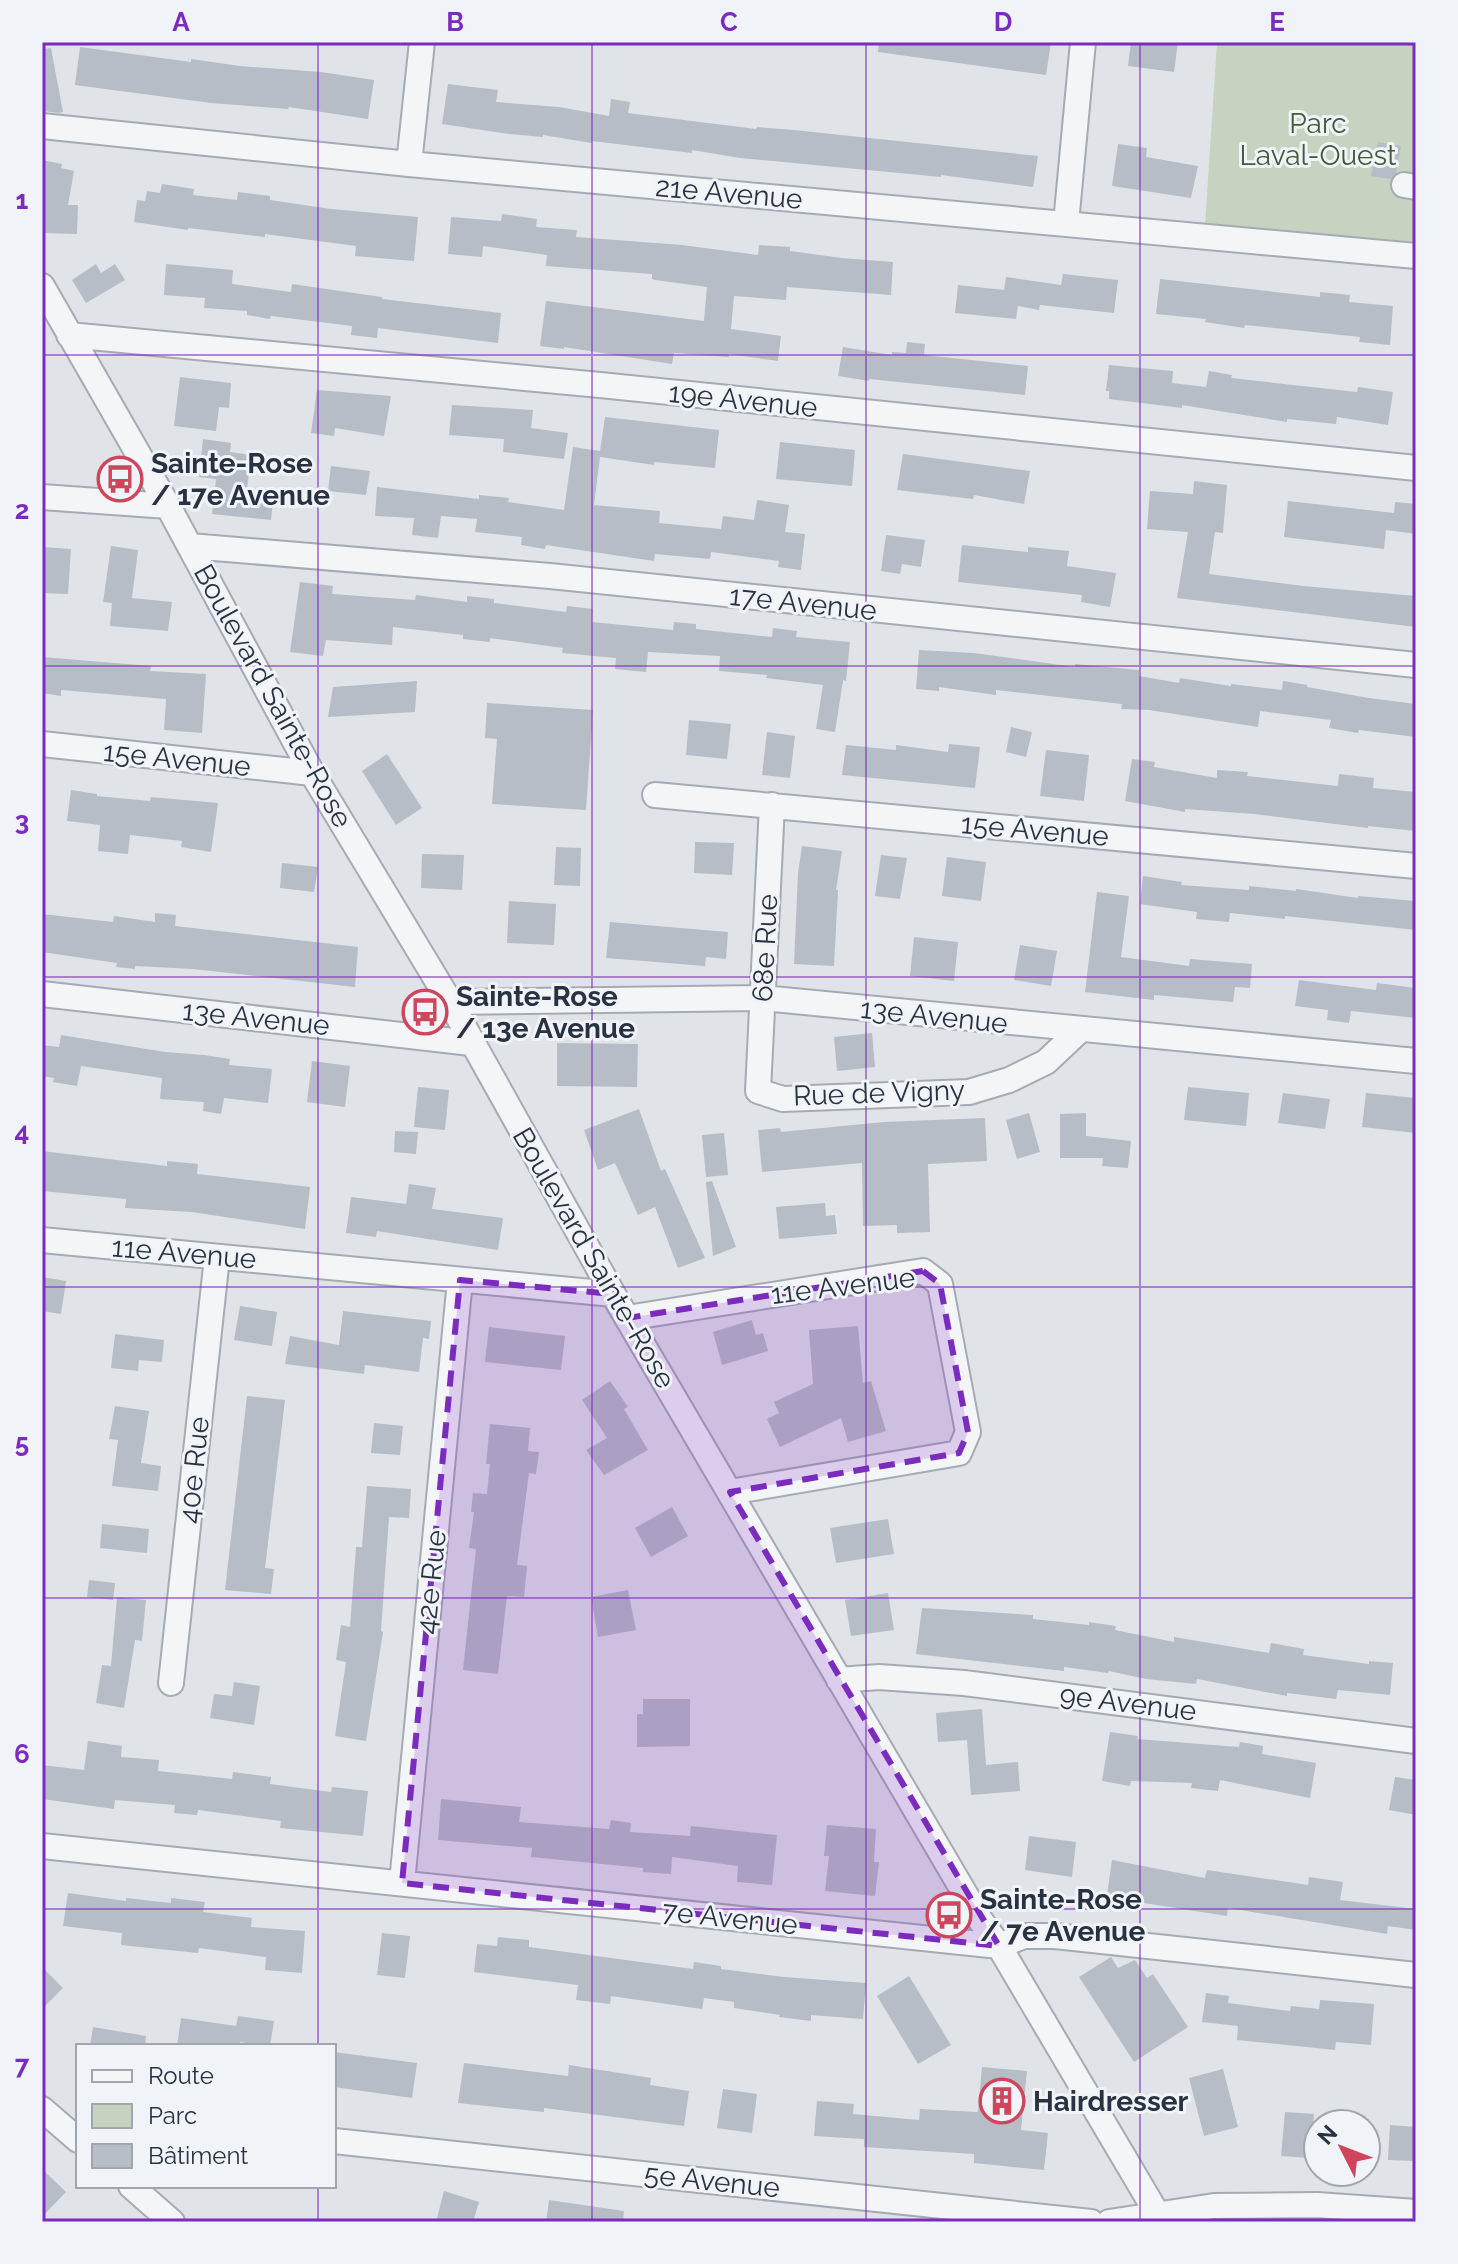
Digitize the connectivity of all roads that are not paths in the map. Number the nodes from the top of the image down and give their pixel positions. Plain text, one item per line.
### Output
1 (422, 42) edge
2 (1083, 42) edge
3 (42, 126) edge
4 (409, 164) junction
5 (1066, 223) junction
6 (1416, 256) edge
7 (42, 286) edge
8 (69, 335) junction
9 (1416, 468) edge
10 (42, 497) edge
11 (168, 506) junction
12 (190, 546) junction
13 (1416, 665) edge
14 (42, 744) edge
15 (312, 773) junction
16 (655, 795) dead end
17 (772, 805) junction
18 (1416, 866) edge
19 (42, 994) edge
20 (762, 998) junction
21 (450, 1002) junction
22 (1080, 1030) junction
23 (471, 1043) junction
24 (1416, 1061) edge
25 (758, 1091) joint
26 (42, 1240) edge
27 (217, 1257) junction
28 (460, 1280) junction
29 (613, 1294) junction
30 (627, 1318) junction
31 (730, 1492) junction
32 (839, 1680) junction
33 (171, 1683) dead end
34 (1416, 1741) edge
35 (42, 1846) edge
36 (402, 1883) junction
37 (999, 1946) junction
38 (1416, 1975) edge
39 (43, 2109) edge
40 (76, 2113) edge
41 (76, 2138) edge
42 (336, 2141) edge
43 (133, 2188) edge
44 (1416, 2212) edge
45 (1160, 2219) edge
46 (172, 2222) edge
47 (1091, 2222) edge
48 (1109, 2222) edge

1 - 4 street
2 - 5 street
3 - 4 street, 21e Avenue
4 - 5 street, 21e Avenue
5 - 6 street, 21e Avenue
7 - 8 street, Boulevard Sainte-Rose
8 - 9 street, 19e Avenue
8 - 11 street, Boulevard Sainte-Rose
10 - 11 street
11 - 12 street, Boulevard Sainte-Rose
12 - 13 street, 17e Avenue
12 - 15 street, Boulevard Sainte-Rose
14 - 15 street, 15e Avenue
15 - 21 street, Boulevard Sainte-Rose
16 - 17 street, 15e Avenue
17 - 18 street, 15e Avenue
17 - 20 street, 68e Rue
19 - 23 street, 13e Avenue
20 - 21 street, 13e Avenue
20 - 22 street, 13e Avenue
20 - 25 street, 68e Rue
21 - 23 street, Boulevard Sainte-Rose
22 - 24 street, 13e Avenue
22 - 25 street, Rue de Vigny
23 - 29 street, Boulevard Sainte-Rose
26 - 27 street, 11e Avenue
27 - 28 street, 11e Avenue
27 - 33 street, 40e Rue
28 - 29 street, 11e Avenue
28 - 36 street, 42e Rue
29 - 30 street, Boulevard Sainte-Rose
30 - 31 street, Boulevard Sainte-Rose
30 - 31 street, 11e Avenue
31 - 32 street, Boulevard Sainte-Rose
32 - 34 street, 9e Avenue
32 - 37 street, Boulevard Sainte-Rose
35 - 36 street, 7e Avenue
36 - 37 street, 7e Avenue
37 - 38 street, 7e Avenue
37 - 45 street, Boulevard Sainte-Rose
39 - 40 street
39 - 41 street
42 - 47 street, 5e Avenue
43 - 46 street
44 - 45 street
45 - 48 street

